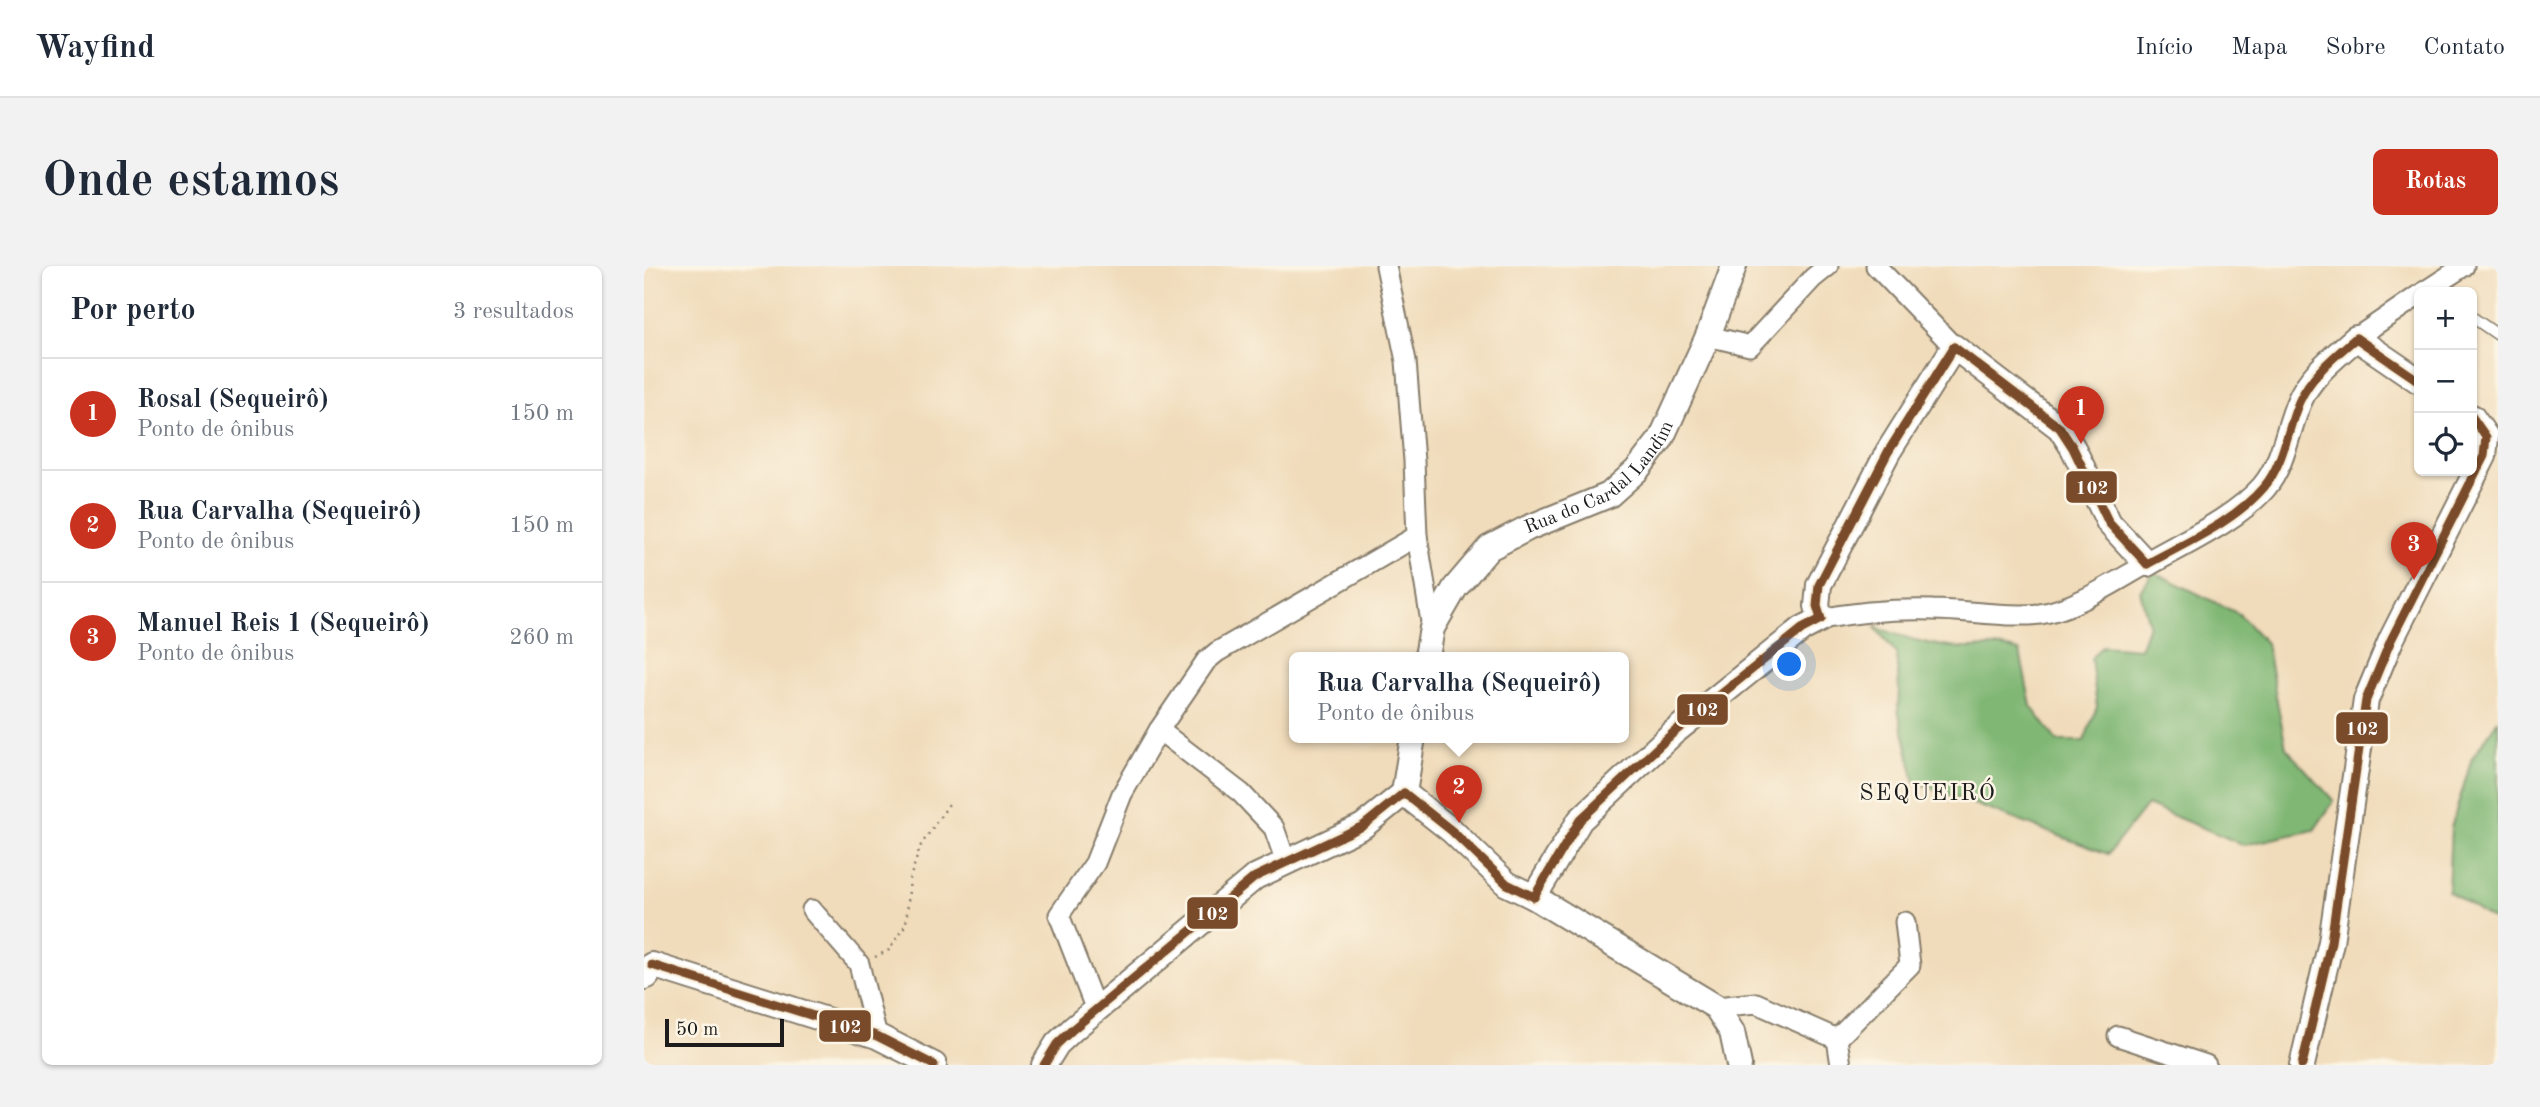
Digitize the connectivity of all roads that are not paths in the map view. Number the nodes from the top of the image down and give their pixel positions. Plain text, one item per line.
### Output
1 (1386, 266) edge
2 (1734, 266) edge
3 (1828, 266) edge
4 (1876, 266) edge
5 (2464, 266) edge
6 (2435, 287) edge
7 (2414, 301) edge
8 (2477, 320) edge
9 (2498, 335) edge
10 (1708, 336) junction
11 (2356, 338) junction
12 (1954, 347) junction
13 (2414, 379) edge
14 (2477, 424) edge
15 (2477, 470) edge
16 (2474, 476) edge
17 (1417, 536) junction
18 (2147, 564) junction
19 (1821, 619) junction
20 (1432, 628) junction
21 (1428, 652) edge
22 (1159, 730) junction
23 (1412, 743) edge
24 (1405, 793) junction
25 (1286, 862) junction
26 (1534, 897) junction
27 (812, 911) dead end
28 (1905, 922) dead end
29 (647, 966) edge
30 (1716, 1007) junction
31 (1096, 1010) junction
32 (877, 1036) junction
33 (2118, 1036) dead end
34 (1837, 1038) junction
35 (934, 1065) edge
36 (1045, 1065) edge
37 (1739, 1065) edge
38 (1841, 1065) edge
39 (2206, 1065) edge
40 (2302, 1065) edge

1 - 17 street
2 - 10 street, Rua do Cardal Landim
3 - 10 street
4 - 12 street
5 - 6 street
7 - 11 street
8 - 9 lane
10 - 20 street, Rua do Cardal Landim
11 - 13 street
11 - 18 street
12 - 18 street
12 - 19 street
14 - 15 street
16 - 40 street
17 - 20 street
17 - 22 street
18 - 19 street
19 - 26 street
20 - 21 street, Rua do Cardal Landim
22 - 25 street
22 - 31 street
23 - 24 street
24 - 25 street
24 - 26 street
25 - 31 street
26 - 30 street
27 - 32 street
28 - 34 street
29 - 32 street
30 - 34 street
30 - 37 street
31 - 36 street
32 - 35 street
33 - 39 street
34 - 38 street

